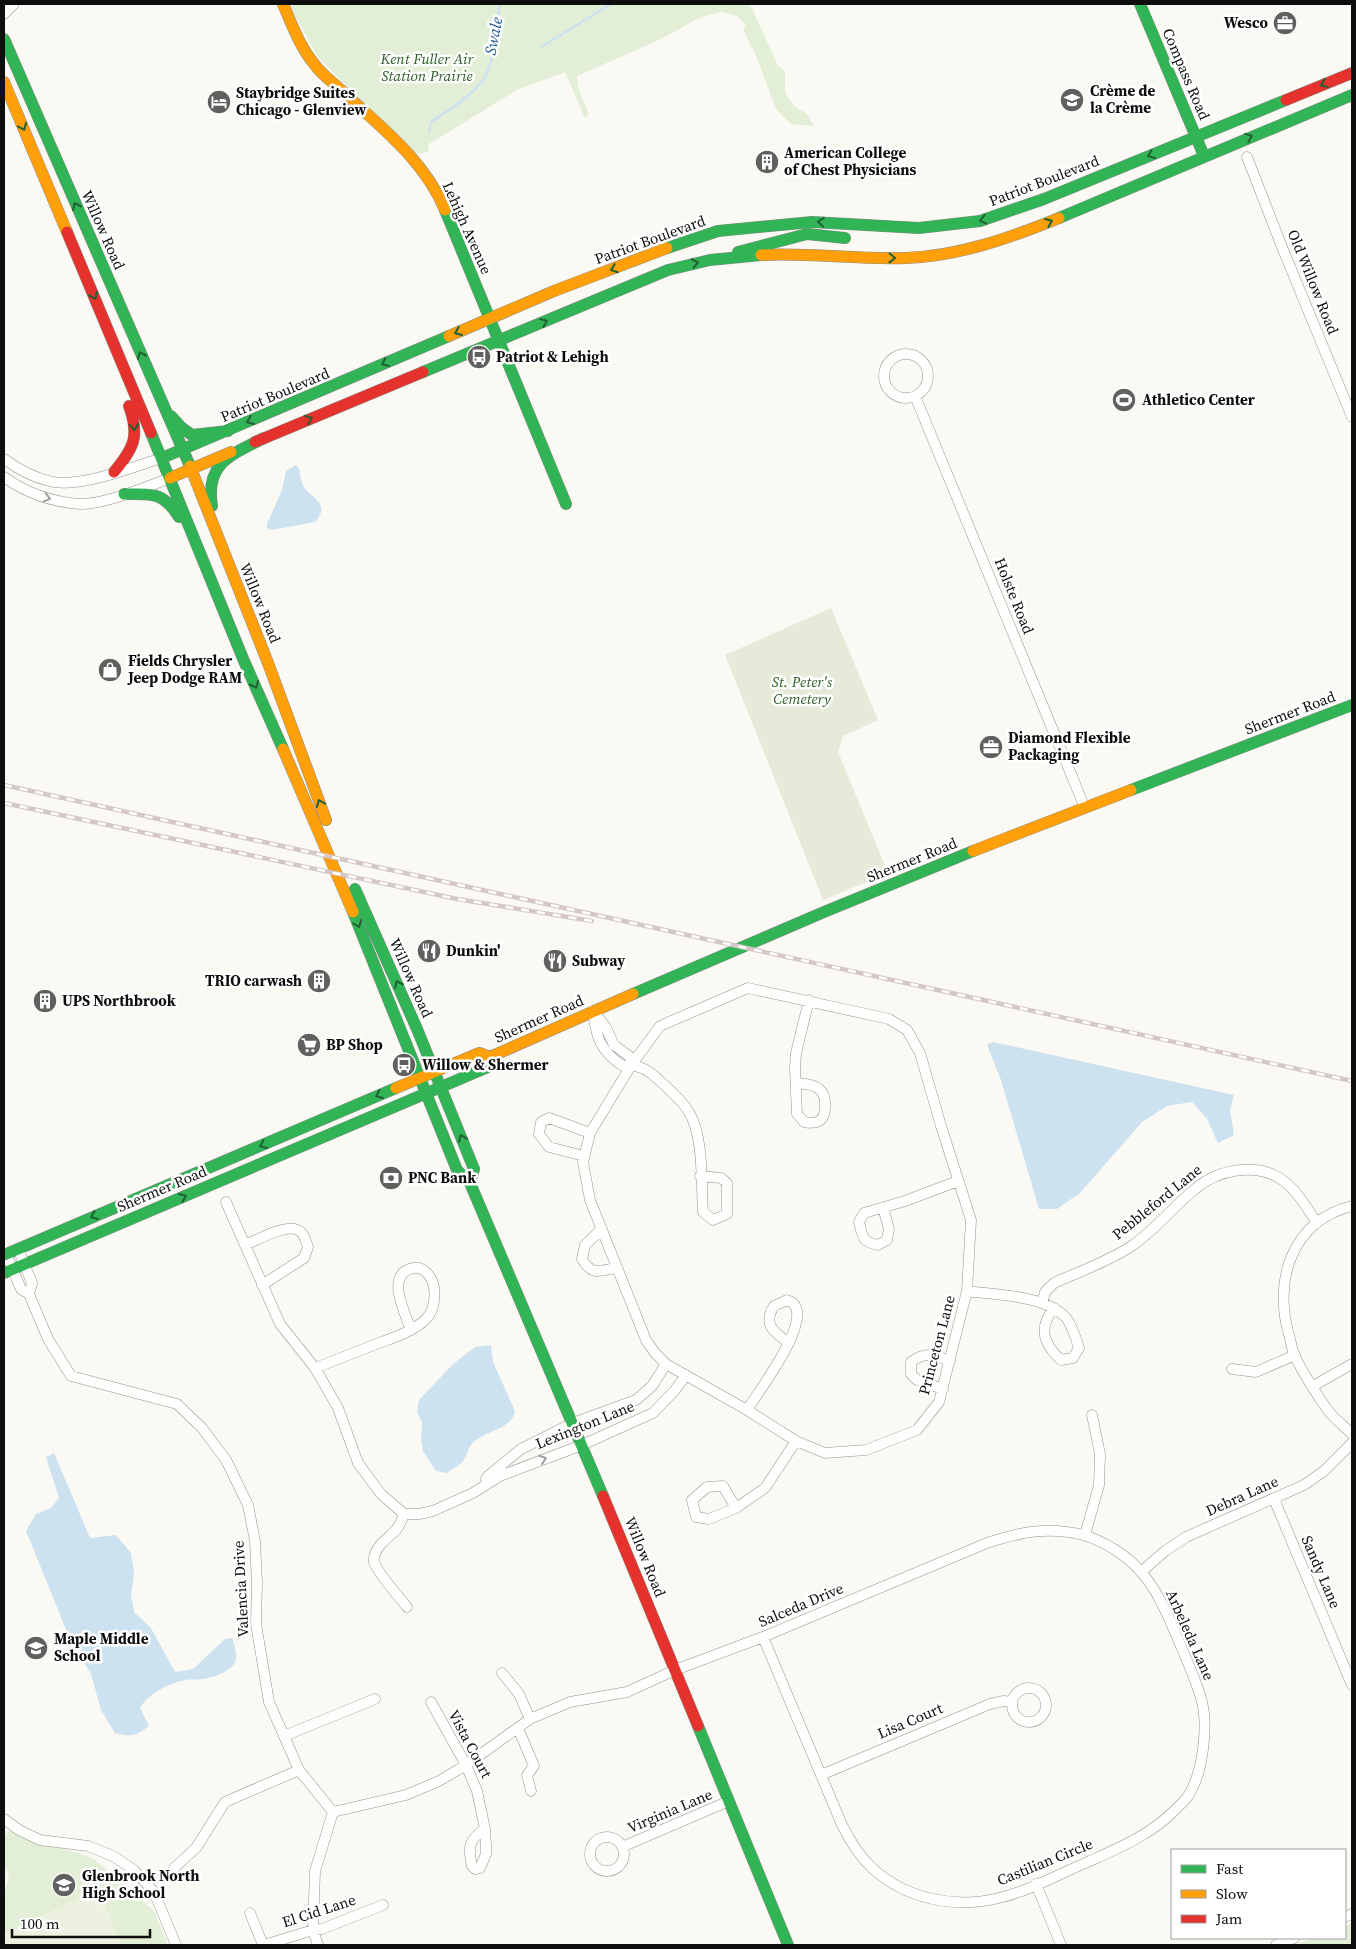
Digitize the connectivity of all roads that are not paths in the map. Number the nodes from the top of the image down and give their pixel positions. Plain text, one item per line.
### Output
1 (8, 4) edge
2 (14, 4) edge
3 (283, 4) edge
4 (1140, 4) edge
5 (4, 7) edge
6 (4, 14) edge
7 (4, 39) edge
8 (1352, 72) edge
9 (4, 82) edge
10 (1352, 95) edge
11 (1196, 136) junction
12 (1204, 156) junction
13 (1247, 157) dead end
14 (846, 224) junction
15 (845, 238) junction
16 (859, 256) junction
17 (716, 259) junction
18 (491, 318) junction
19 (108, 331) junction
20 (499, 342) junction
21 (915, 396) junction
22 (160, 399) junction
23 (1352, 417) edge
24 (228, 431) junction
25 (264, 438) junction
26 (182, 449) junction
27 (162, 458) junction
28 (4, 459) edge
29 (191, 469) junction
30 (114, 472) junction
31 (4, 477) edge
32 (170, 478) junction
33 (124, 494) junction
34 (566, 504) dead end
35 (244, 661) junction
36 (268, 663) junction
37 (1352, 705) edge
38 (1085, 808) junction
39 (809, 1000) junction
40 (593, 1011) junction
41 (490, 1057) junction
42 (632, 1064) junction
43 (434, 1071) junction
44 (420, 1078) junction
45 (796, 1083) dead end
46 (441, 1087) junction
47 (426, 1094) junction
48 (590, 1133) junction
49 (584, 1156) junction
50 (700, 1176) dead end
51 (958, 1181) junction
52 (470, 1183) junction
53 (226, 1202) dead end
54 (1352, 1206) edge
55 (883, 1208) dead end
56 (1317, 1223) junction
57 (601, 1230) junction
58 (245, 1246) junction
59 (18, 1249) junction
60 (5, 1255) edge
61 (24, 1264) junction
62 (616, 1268) junction
63 (8, 1271) edge
64 (262, 1285) junction
65 (967, 1291) junction
66 (29, 1294) junction
67 (1042, 1303) junction
68 (1054, 1308) junction
69 (411, 1330) junction
70 (789, 1343) dead end
71 (1294, 1355) junction
72 (950, 1361) junction
73 (666, 1364) junction
74 (1352, 1364) edge
75 (315, 1368) junction
76 (1232, 1369) dead end
77 (686, 1375) junction
78 (1313, 1386) junction
79 (943, 1390) junction
80 (747, 1410) junction
81 (1092, 1415) dead end
82 (573, 1423) junction
83 (1352, 1434) edge
84 (796, 1441) junction
85 (1352, 1443) edge
86 (582, 1445) junction
87 (515, 1454) junction
88 (522, 1467) junction
89 (483, 1487) junction
90 (1274, 1498) junction
91 (736, 1508) dead end
92 (404, 1514) junction
93 (1085, 1536) junction
94 (1141, 1572) junction
95 (407, 1607) dead end
96 (763, 1637) junction
97 (675, 1670) junction
98 (502, 1673) dead end
99 (1352, 1685) edge
100 (375, 1699) dead end
101 (431, 1702) dead end
102 (1012, 1702) dead end
103 (530, 1719) junction
104 (518, 1728) junction
105 (284, 1736) junction
106 (466, 1765) junction
107 (299, 1770) junction
108 (821, 1775) junction
109 (1196, 1779) joint
110 (531, 1791) dead end
111 (729, 1802) junction
112 (333, 1812) junction
113 (4, 1819) edge
114 (485, 1829) dead end
115 (622, 1847) dead end
116 (174, 1868) dead end
117 (1036, 1884) junction
118 (383, 1905) dead end
119 (250, 1913) dead end
120 (313, 1930) junction
121 (1291, 1939) edge
122 (176, 1945) edge
123 (264, 1945) edge
124 (318, 1945) edge
125 (788, 1945) edge
126 (1062, 1945) edge
127 (1276, 1945) edge

1 - 5 street
2 - 6 street
3 - 18 main road, Lehigh Avenue
4 - 11 main road, Compass Road
22 -> 7 main road, Willow Road
8 -> 11 main road, Patriot Boulevard
9 -> 19 main road, Willow Road
12 -> 10 main road
11 - 12 main road, Compass Road
11 -> 14 main road, Patriot Boulevard
16 -> 12 main road
13 - 23 street, Old Willow Road
14 - 15 main road
14 -> 18 main road, Patriot Boulevard
15 - 16 main road
15 - 17 main road
16 - 17 main road
20 -> 17 main road
18 - 20 main road, Lehigh Avenue
18 -> 24 main road, Patriot Boulevard
19 - 27 main road, Willow Road
19 -> 30 main road
25 -> 20 main road
20 - 34 main road, Lehigh Avenue
21 - 21 street
21 - 38 street, Holste Road
22 - 24 main road
22 - 26 main road, Willow Road
24 - 26 main road, Patriot Boulevard
25 - 29 main road
25 - 36 main road
26 - 27 main road, Patriot Boulevard
26 - 29 main road, Willow Road
27 - 30 street, Patriot Boulevard
27 - 32 main road, Willow Road
28 - 30 street, Patriot Boulevard
29 - 32 main road
29 - 36 main road, Willow Road
31 -> 33 street
32 - 33 street
32 - 35 main road, Willow Road
33 - 35 main road
35 -> 44 main road, Willow Road
43 -> 36 main road, Willow Road
37 - 38 main road, Shermer Road
38 - 40 main road, Shermer Road
39 - 42 street, Princeton Lane
39 - 45 street
39 - 51 street, Princeton Lane
40 - 41 main road, Shermer Road
40 - 42 street
41 - 43 main road, Shermer Road
41 - 46 main road, Shermer Road
42 - 48 street, Princeton Lane
42 - 50 street
43 - 44 main road, Shermer Road
43 - 46 main road, Willow Road
44 - 47 main road, Willow Road
44 -> 59 main road, Shermer Road
46 - 47 main road, Shermer Road
52 -> 46 main road, Willow Road
47 - 52 main road, Willow Road
61 -> 47 main road, Shermer Road
48 - 49 street, Princeton Lane
48 - 49 street
49 - 57 street, Princeton Lane
51 - 55 street
51 - 65 street, Princeton Lane
52 - 82 main road, Willow Road
53 - 58 street
54 - 56 street
56 - 67 street, Pebbleford Lane
56 - 71 street
57 - 62 street, Princeton Lane
57 - 62 street
58 - 64 street
58 - 64 street
59 - 60 main road, Shermer Road
59 - 61 street, Valencia Drive
60 - 63 street, Valencia Drive
61 - 63 main road, Shermer Road
61 - 66 street, Valencia Drive
62 - 73 street, Princeton Lane
63 - 66 street, Valencia Drive
64 - 75 street
65 - 67 street
65 - 72 street, Princeton Lane
66 - 105 street, Valencia Drive
67 - 68 street
68 - 68 street
69 - 69 street
69 - 75 street
70 - 80 street
71 - 76 street
71 - 78 street
72 - 79 street, Princeton Lane
72 - 79 street
73 - 77 street, Princeton Lane
73 - 82 street, Lexington Lane
74 - 78 street
75 - 92 street
77 - 80 street, Princeton Lane
77 - 86 street, Lexington Lane
78 - 83 street
79 - 84 street, Princeton Lane
80 - 84 street, Princeton Lane
81 - 93 street
82 - 86 main road, Willow Road
82 - 87 street, Lexington Lane
84 - 91 street
85 - 90 street, Debra Lane
88 -> 86 street, Lexington Lane
86 - 97 main road, Willow Road
87 - 88 street
87 - 89 street, Lexington Lane
88 - 89 street, Lexington Lane
89 - 92 street, Lexington Lane
90 - 94 street, Debra Lane
90 - 99 street, Sandy Lane
92 - 95 street
93 - 94 street, Arbeleda Lane
93 - 96 street, Salceda Drive
94 - 109 street, Arbeleda Lane
96 - 97 street, Salceda Drive
96 - 108 street, Castilian Circle
97 - 103 street, Salceda Drive
97 - 111 main road, Willow Road
98 - 103 street
100 - 105 street
101 - 106 street, Vista Court
102 - 108 street, Lisa Court
103 - 104 street, Salceda Drive
104 - 106 street, Salceda Drive
104 - 110 street
105 - 107 street, Valencia Drive
106 - 112 street, Salceda Drive
106 - 114 street, Vista Court
107 - 112 street, Valencia Drive
107 - 116 street
108 - 117 street, Castilian Circle
109 - 117 street, Castilian Circle
111 - 115 street, Virginia Lane
111 - 125 main road, Willow Road
112 - 120 street
113 - 122 street
117 - 126 street
118 - 120 street, El Cid Lane
119 - 123 street, El Cid Lane
120 - 123 street, El Cid Lane
120 - 124 street
121 - 127 street

